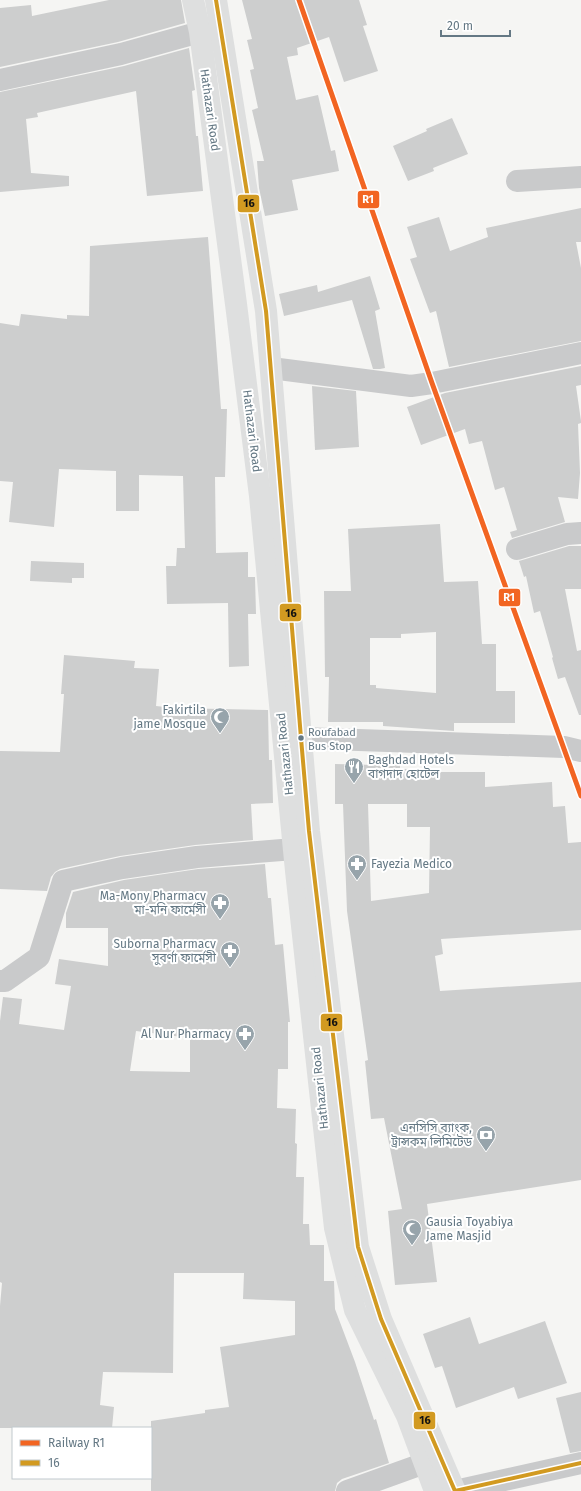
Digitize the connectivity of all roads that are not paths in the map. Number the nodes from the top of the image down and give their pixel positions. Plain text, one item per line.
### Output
1 (193, 0) edge
2 (216, 0) edge
3 (200, 32) junction
4 (0, 80) edge
5 (581, 177) edge
6 (517, 181) dead end
7 (581, 353) edge
8 (271, 368) junction
9 (581, 533) edge
10 (518, 549) dead end
11 (301, 738) junction
12 (581, 751) edge
13 (294, 850) junction
14 (0, 981) edge
15 (425, 1463) junction
16 (581, 1463) edge
17 (347, 1491) edge
18 (436, 1491) edge
19 (455, 1491) edge

1 - 3 highway, Hathazari Road
2 - 8 highway, Hathazari Road
3 - 4 street
3 - 13 highway, Hathazari Road
5 - 6 street
7 - 8 street
8 - 11 highway, Hathazari Road
9 - 10 street
11 - 12 street
11 - 19 highway, Hathazari Road
13 - 14 street
13 - 15 highway, Hathazari Road
15 - 17 street
15 - 18 highway, Hathazari Road
16 - 19 street

